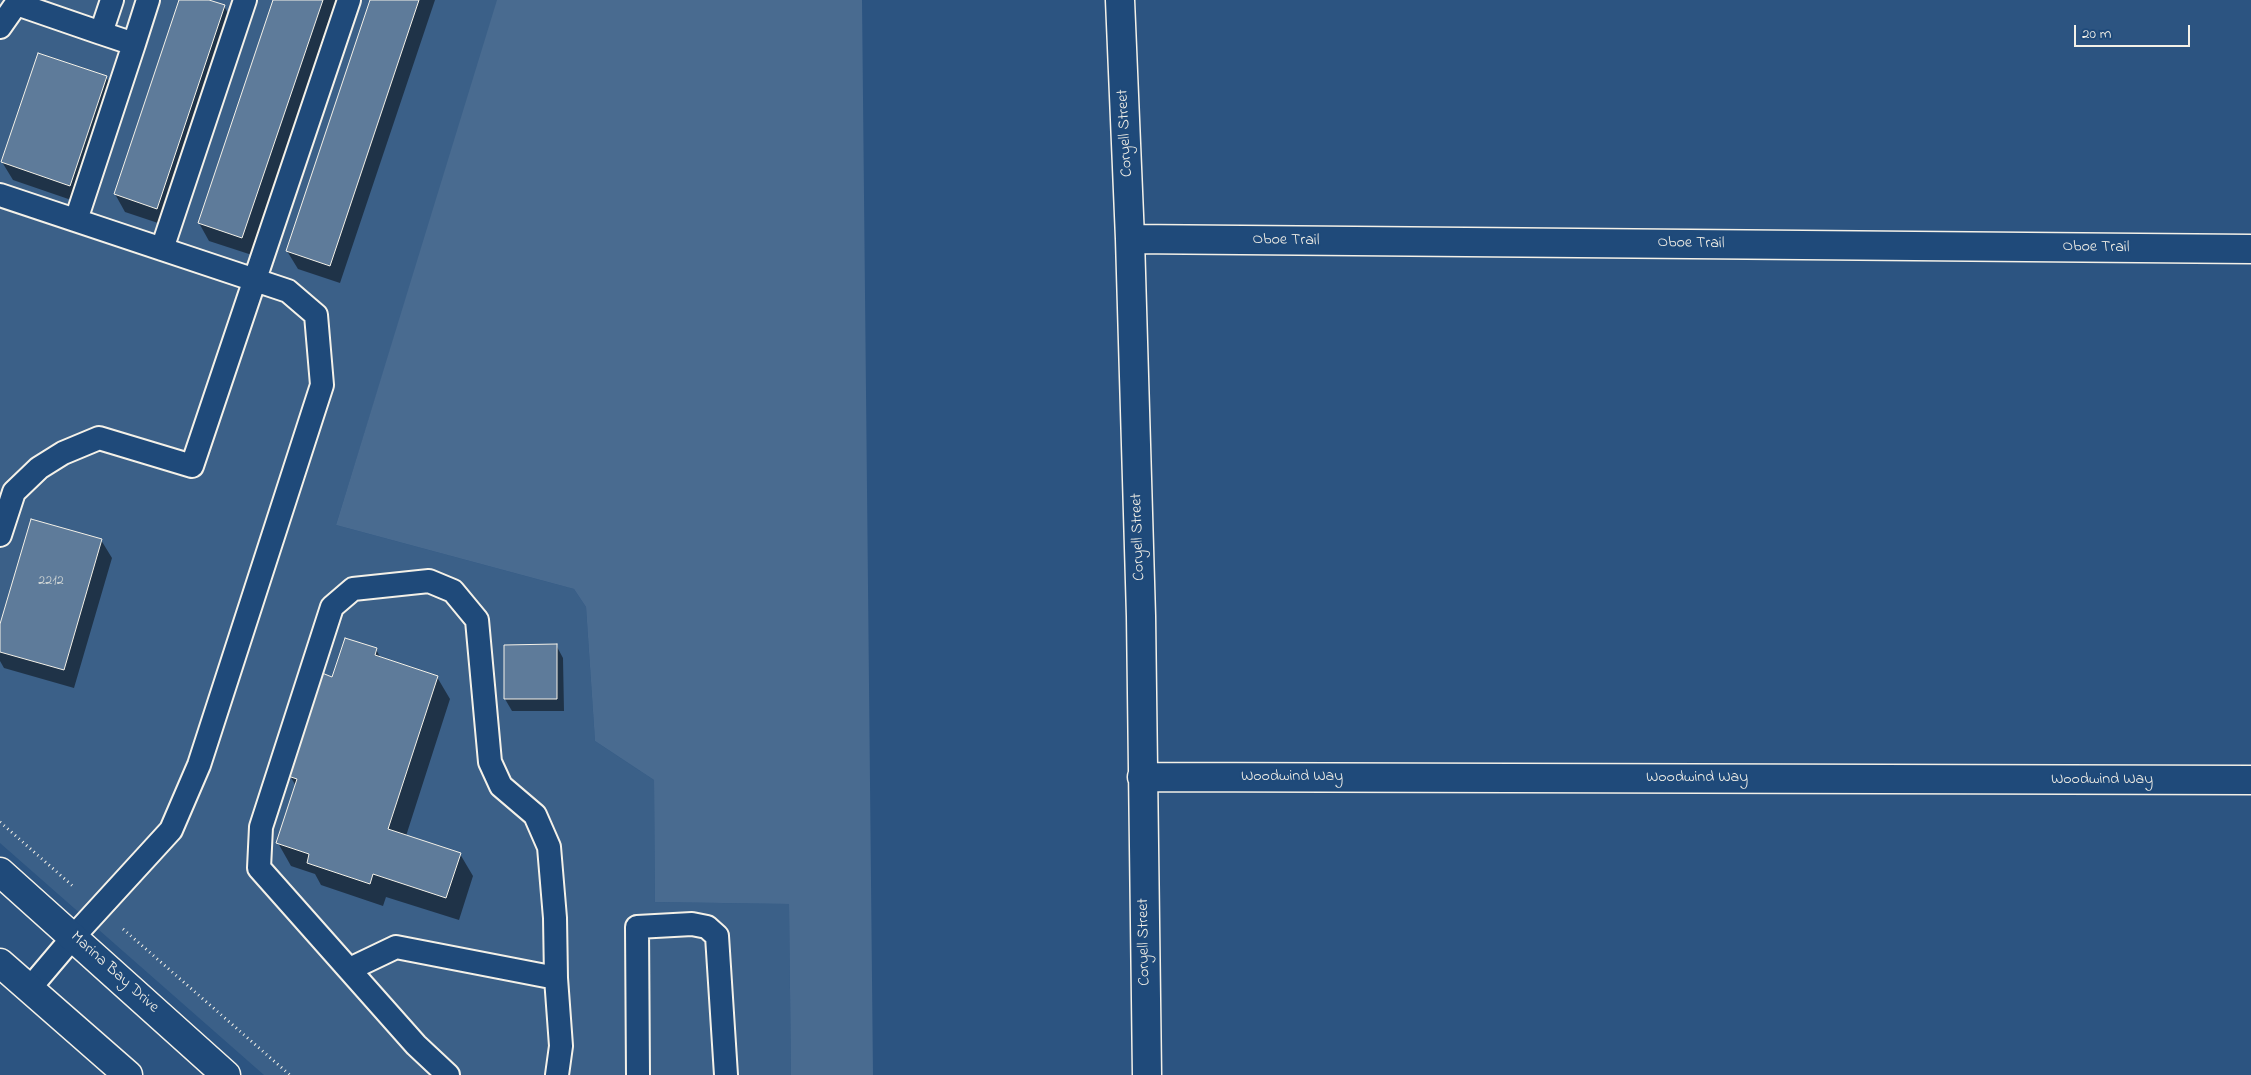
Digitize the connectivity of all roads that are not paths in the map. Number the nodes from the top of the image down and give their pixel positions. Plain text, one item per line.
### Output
1 (112, 0) edge
2 (148, 0) edge
3 (245, 0) edge
4 (349, 0) edge
5 (1120, 0) edge
6 (18, 2) edge
7 (0, 28) edge
8 (100, 33) junction
9 (134, 44) junction
10 (0, 195) edge
11 (76, 220) junction
12 (1130, 239) junction
13 (162, 249) junction
14 (2251, 250) edge
15 (255, 281) junction
16 (0, 535) edge
17 (1142, 777) junction
18 (2251, 780) edge
19 (0, 872) edge
20 (74, 936) junction
21 (0, 963) edge
22 (350, 969) junction
23 (556, 978) junction
24 (30, 988) junction
25 (128, 1075) edge
26 (226, 1075) edge
27 (448, 1075) edge
28 (557, 1075) edge
29 (638, 1075) edge
30 (726, 1075) edge
31 (1147, 1075) edge

1 - 8 lane
2 - 9 lane
3 - 13 lane
4 - 15 lane
5 - 12 street, Coryell Street
6 - 7 lane
6 - 8 lane
8 - 9 lane
9 - 11 lane
10 - 11 lane
11 - 13 lane
12 - 14 street, Oboe Trail
12 - 17 street, Coryell Street
13 - 15 lane
15 - 16 lane
15 - 20 lane
17 - 18 street, Woodwind Way
17 - 31 street, Coryell Street
19 - 20 street, Marina Bay Drive
20 - 24 lane
20 - 26 street, Marina Bay Drive
21 - 24 street
22 - 23 lane
22 - 23 lane
22 - 27 lane
23 - 28 lane
24 - 25 street
29 - 30 lane

